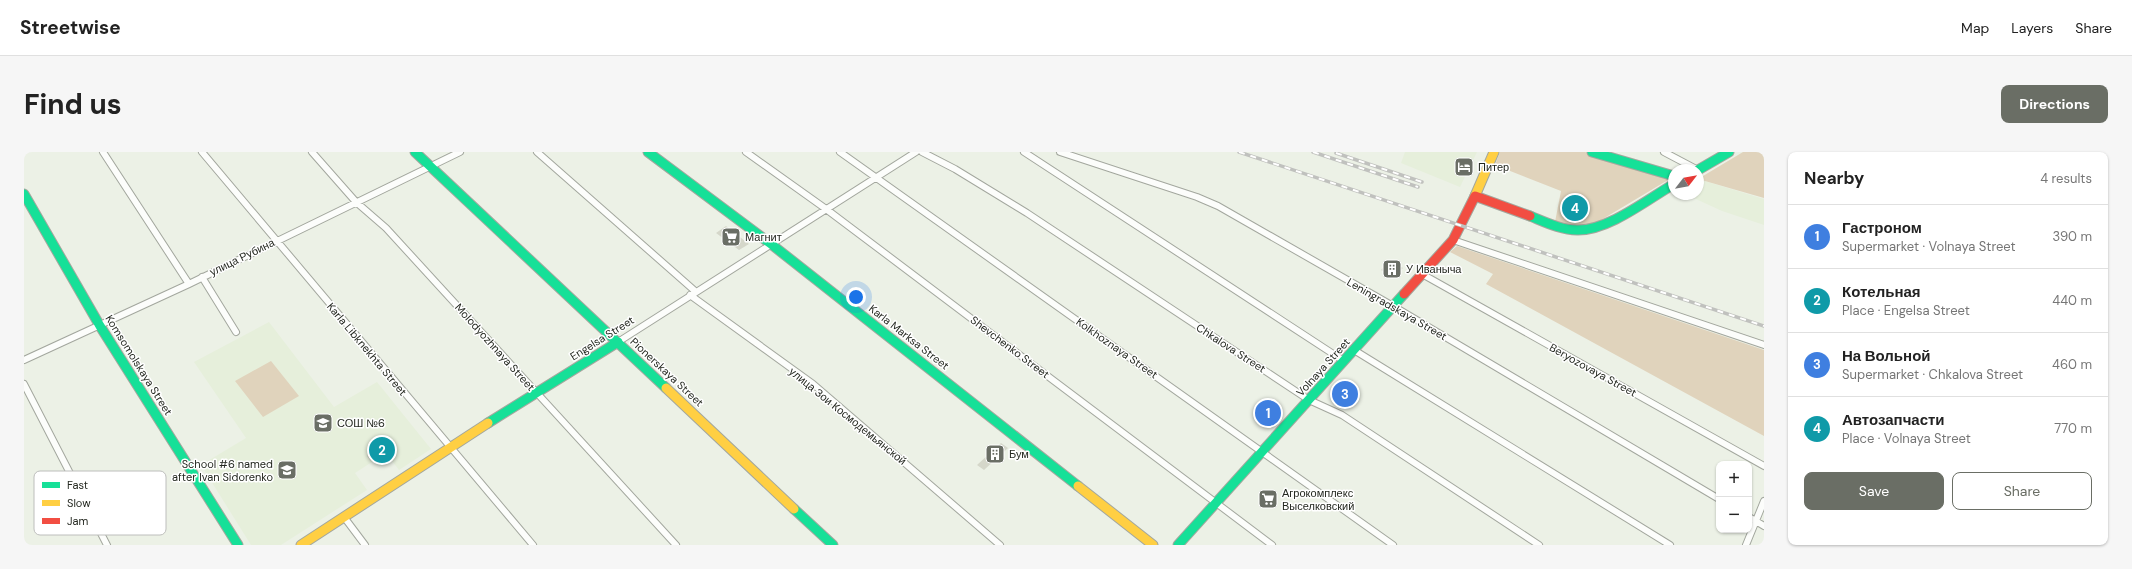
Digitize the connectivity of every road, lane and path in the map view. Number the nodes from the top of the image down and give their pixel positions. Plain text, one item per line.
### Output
1 (103, 152) edge
2 (202, 152) edge
3 (312, 152) edge
4 (415, 152) edge
5 (460, 152) edge
6 (537, 152) edge
7 (648, 152) edge
8 (746, 152) edge
9 (840, 152) edge
10 (904, 152) edge
11 (916, 152) edge
12 (922, 152) edge
13 (1024, 152) edge
14 (1060, 152) edge
15 (1494, 152) edge
16 (1592, 152) edge
17 (1664, 152) edge
18 (1729, 152) edge
19 (910, 156) junction
20 (1687, 164) edge
21 (430, 166) junction
22 (1704, 167) edge
23 (1668, 174) edge
24 (876, 176) junction
25 (1668, 187) edge
26 (24, 194) edge
27 (1475, 196) junction
28 (356, 202) junction
29 (826, 209) junction
30 (277, 240) junction
31 (1453, 240) junction
32 (771, 244) junction
33 (1422, 274) junction
34 (202, 277) junction
35 (189, 284) junction
36 (693, 293) junction
37 (1393, 306) junction
38 (100, 326) junction
39 (236, 332) dead end
40 (618, 342) junction
41 (1764, 346) edge
42 (1354, 350) junction
43 (24, 360) edge
44 (1344, 361) junction
45 (24, 384) edge
46 (536, 392) junction
47 (1310, 400) junction
48 (451, 447) junction
49 (1262, 451) junction
50 (1764, 466) edge
51 (69, 471) edge
52 (1716, 497) edge
53 (1764, 501) edge
54 (1217, 503) junction
55 (344, 517) junction
56 (1752, 519) edge
57 (1764, 526) edge
58 (1749, 533) edge
59 (102, 535) edge
60 (107, 545) edge
61 (238, 545) edge
62 (301, 545) edge
63 (365, 545) edge
64 (532, 545) edge
65 (676, 545) edge
66 (833, 545) edge
67 (1000, 545) edge
68 (1152, 545) edge
69 (1178, 545) edge
70 (1272, 545) edge
71 (1393, 545) edge
72 (1539, 545) edge
73 (1670, 545) edge
74 (1746, 545) edge

1 - 35 street
2 - 30 street, Karla Libknekhta Street
3 - 28 street, Molodyozhnaya Street
4 - 21 street, Pionerskaya Street
5 - 21 street, улица Рубина
6 - 36 street, улица Зои Космодемьянской
7 - 32 street, Karla Marksa Street
8 - 29 street, Shevchenko Street
9 - 24 street, Kolkhoznaya Street
10 - 19 street
11 - 19 street, Engelsa Street
12 - 47 street, Chkalova Street
13 - 44 street
14 - 37 street, Leningradskaya Street
15 - 27 street, Volnaya Street
16 - 23 street
17 - 20 street
18 - 22 street
19 - 24 street, Engelsa Street
21 - 28 street, улица Рубина
21 - 40 street, Pionerskaya Street
24 - 29 street, Engelsa Street
24 - 49 street, Kolkhoznaya Street
25 - 27 street
26 - 38 street, Komsomolskaya Street
27 - 31 street, Volnaya Street
28 - 30 street, улица Рубина
28 - 46 street, Molodyozhnaya Street
29 - 32 street, Engelsa Street
29 - 54 street, Shevchenko Street
30 - 34 street, улица Рубина
30 - 48 street, Karla Libknekhta Street
31 - 33 street, Volnaya Street
31 - 41 street
32 - 36 street, Engelsa Street
32 - 68 street, Karla Marksa Street
33 - 37 street, Volnaya Street
33 - 50 street, Beryozovaya Street
34 - 35 street, улица Рубина
34 - 39 street
35 - 38 street, улица Рубина
36 - 40 street, Engelsa Street
36 - 67 street, улица Зои Космодемьянской
37 - 42 street, Volnaya Street
37 - 52 street, Leningradskaya Street
38 - 43 street, улица Рубина
38 - 61 street, Komsomolskaya Street
40 - 46 street, Engelsa Street
40 - 66 street, Pionerskaya Street
42 - 44 street, Volnaya Street
42 - 73 street
44 - 47 street, Volnaya Street
45 - 51 street
46 - 48 street, Engelsa Street
46 - 65 street, Molodyozhnaya Street
47 - 49 street, Volnaya Street
47 - 72 street, Chkalova Street
48 - 55 street, Engelsa Street
48 - 64 street, Karla Libknekhta Street
49 - 54 street, Volnaya Street
49 - 71 street, Kolkhoznaya Street
53 - 56 street
54 - 69 street, Volnaya Street
54 - 70 street, Shevchenko Street
55 - 62 street, Engelsa Street
55 - 63 street
56 - 57 street
58 - 74 street
59 - 60 street

